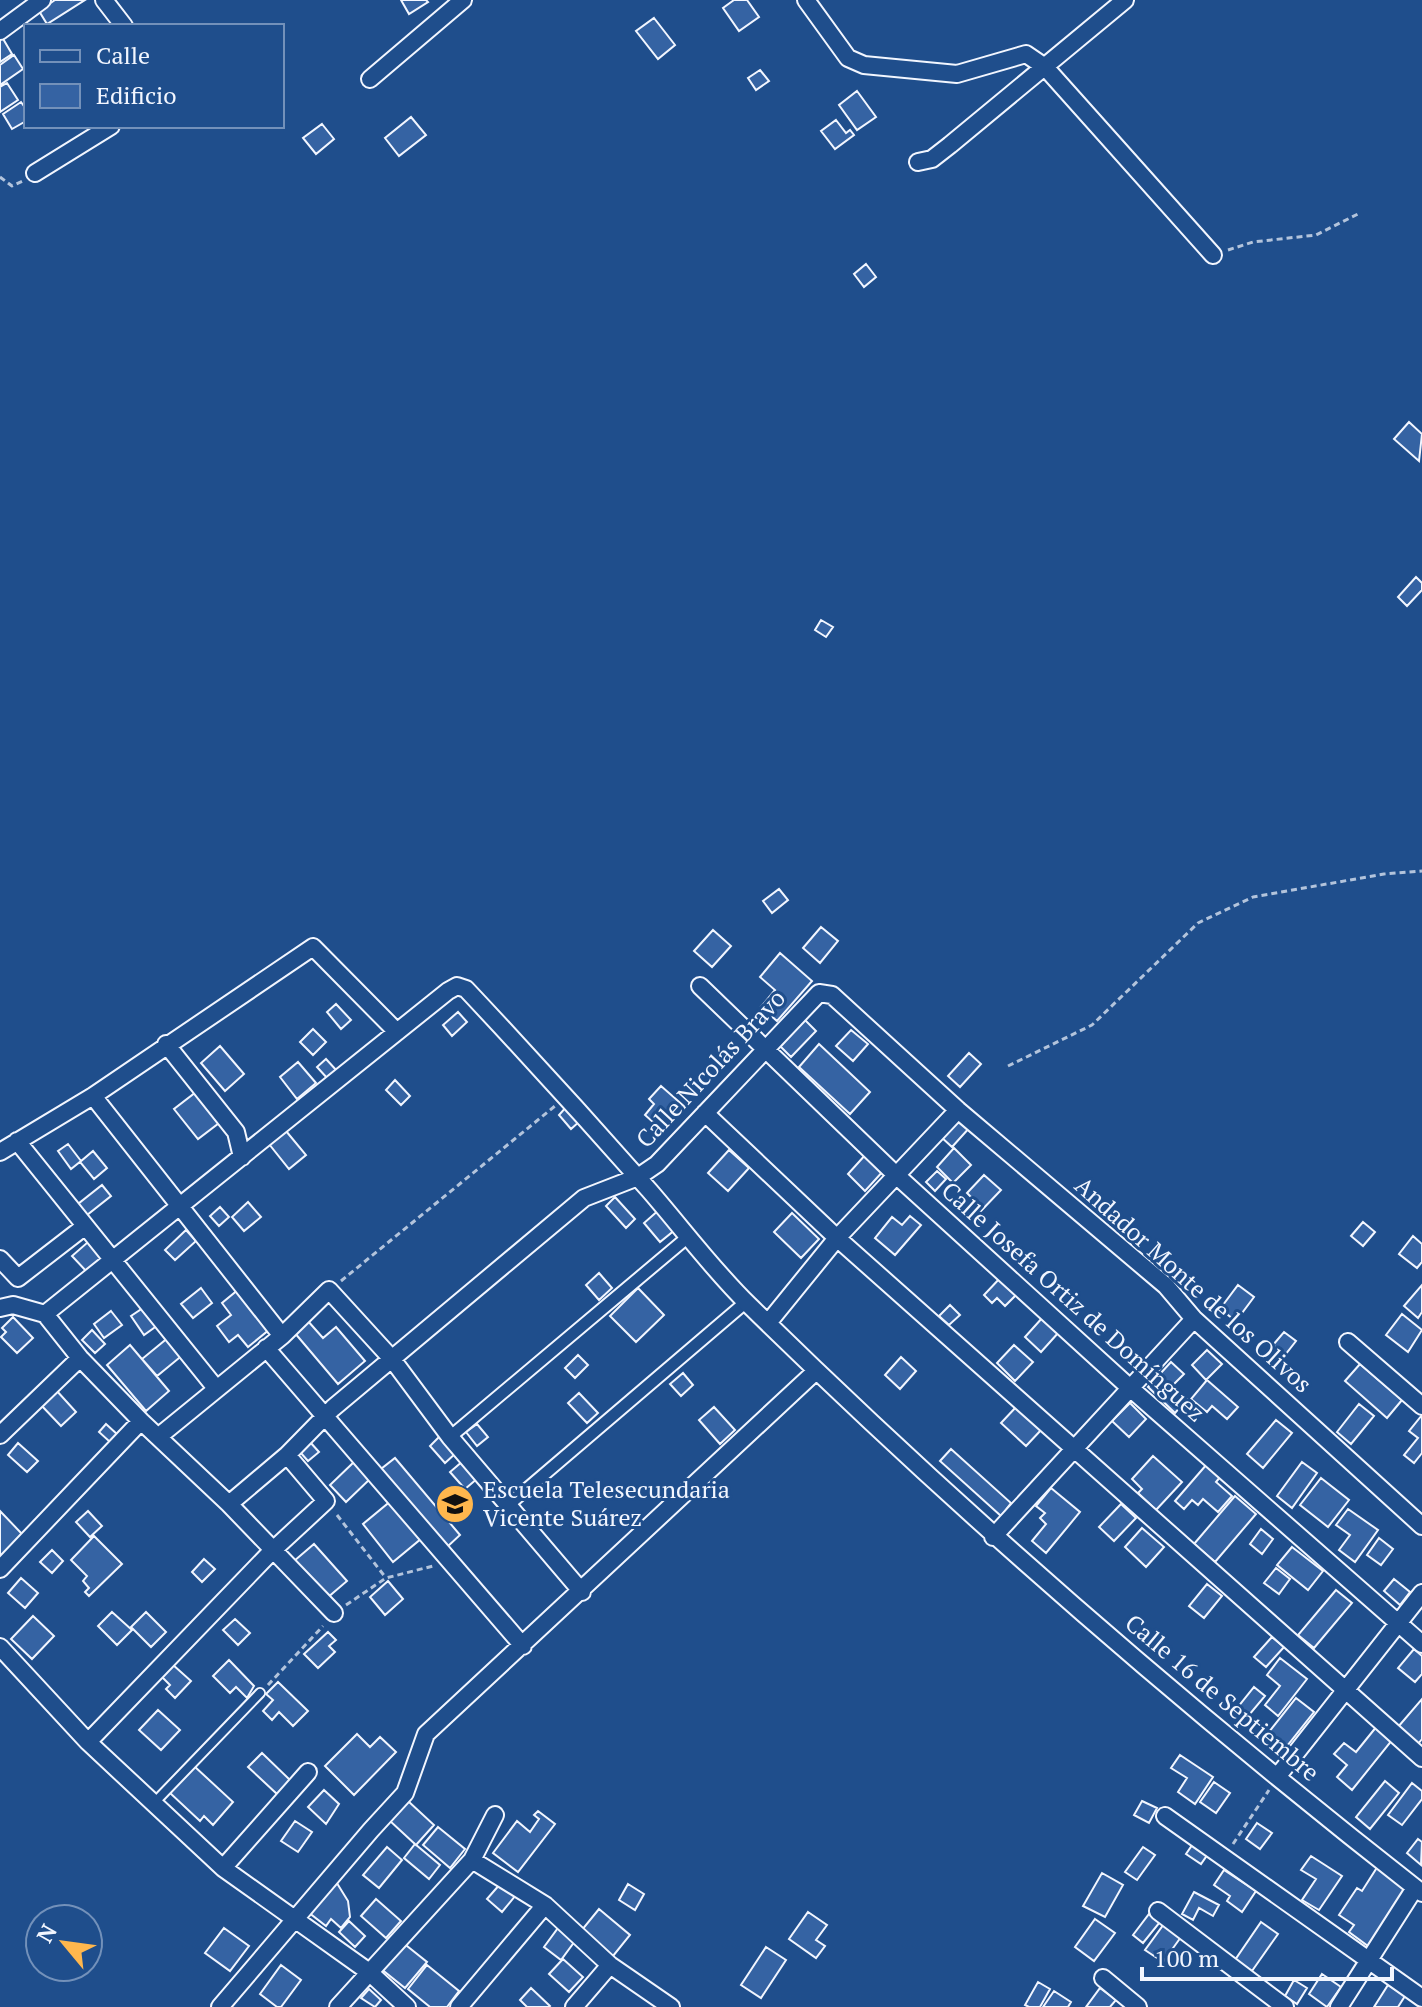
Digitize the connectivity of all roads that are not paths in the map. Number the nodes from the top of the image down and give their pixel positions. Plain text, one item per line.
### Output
1 (42, 0) edge
2 (104, 0) edge
3 (463, 0) edge
4 (806, 0) edge
5 (1125, 0) edge
6 (122, 24) edge
7 (0, 31) edge
8 (1045, 67) junction
9 (370, 79) dead end
10 (108, 128) edge
11 (918, 162) dead end
12 (35, 173) road end
13 (1213, 255) road end
14 (700, 986) dead end
15 (819, 993) joint
16 (397, 1032) junction
17 (166, 1044) junction
18 (766, 1046) junction
19 (93, 1096) junction
20 (958, 1110) junction
21 (705, 1113) junction
22 (17, 1141) junction
23 (0, 1152) edge
24 (242, 1157) junction
25 (896, 1175) junction
26 (638, 1177) junction
27 (181, 1208) junction
28 (84, 1227) junction
29 (689, 1236) junction
30 (837, 1238) junction
31 (0, 1259) edge
32 (114, 1261) junction
33 (746, 1302) junction
34 (0, 1308) edge
35 (45, 1314) junction
36 (1194, 1319) junction
37 (768, 1323) junction
38 (282, 1336) junction
39 (1348, 1342) dead end
40 (266, 1348) junction
41 (80, 1358) junction
42 (392, 1359) junction
43 (816, 1371) junction
44 (215, 1387) junction
45 (1129, 1387) junction
46 (1422, 1406) edge
47 (325, 1417) junction
48 (141, 1421) junction
49 (0, 1435) edge
50 (158, 1437) junction
51 (450, 1437) junction
52 (1072, 1448) junction
53 (287, 1455) junction
54 (229, 1504) junction
55 (507, 1506) junction
56 (1422, 1526) edge
57 (993, 1537) junction
58 (272, 1551) junction
59 (0, 1569) edge
60 (582, 1592) junction
61 (1422, 1593) edge
62 (334, 1613) dead end
63 (1397, 1623) junction
64 (1422, 1644) edge
65 (523, 1646) junction
66 (0, 1647) edge
67 (1343, 1689) junction
68 (260, 1693) dead end
69 (88, 1742) junction
70 (1422, 1758) edge
71 (308, 1772) dead end
72 (1277, 1777) junction
73 (154, 1804) junction
74 (495, 1815) dead end
75 (1165, 1816) dead end
76 (472, 1860) junction
77 (223, 1868) junction
78 (1419, 1890) edge
79 (545, 1905) junction
80 (1158, 1911) dead end
81 (296, 1918) junction
82 (1370, 1962) junction
83 (610, 1965) junction
84 (369, 1972) junction
85 (1103, 1978) dead end
86 (1422, 1998) edge
87 (220, 2007) edge
88 (338, 2007) edge
89 (407, 2007) edge
90 (459, 2007) edge
91 (574, 2007) edge
92 (671, 2007) edge
93 (1138, 2007) edge
94 (1285, 2007) edge
95 (1339, 2007) edge

1 - 7 street
2 - 6 street
3 - 9 street
4 - 8 street
5 - 8 street
8 - 11 street
8 - 13 street
10 - 12 street
14 - 18 street, Calle Josefa Ortiz de Domínguez
15 - 18 street, Calle Nicolás Bravo
15 - 20 street, Andador Monte de los Olivos
16 - 17 street
16 - 24 street
16 - 26 street, Calle 16 de Septiembre
17 - 19 street
17 - 24 street
18 - 21 street, Calle Nicolás Bravo
18 - 25 street, Calle Josefa Ortiz de Domínguez
19 - 22 street
19 - 27 street
20 - 25 street
20 - 36 street, Andador Monte de los Olivos
21 - 26 street, Calle Nicolás Bravo
21 - 30 street
22 - 23 street
22 - 28 street
24 - 27 street
25 - 30 street
25 - 45 street, Calle Josefa Ortiz de Domínguez
26 - 29 street, Calle 16 de Septiembre
26 - 42 street, Calle Nicolás Bravo
27 - 32 street
27 - 38 street
28 - 31 street
28 - 32 street
29 - 33 street, Calle 16 de Septiembre
29 - 51 street
30 - 37 street
30 - 52 street
32 - 35 street
32 - 44 street
33 - 37 street, Calle 16 de Septiembre
33 - 55 street
34 - 35 street
35 - 41 street
36 - 45 street
36 - 56 street, Andador Monte de los Olivos
37 - 43 street, Calle 16 de Septiembre
38 - 40 street
38 - 42 street
39 - 46 street
40 - 44 street
40 - 47 street
41 - 48 street
41 - 49 street
42 - 47 street, Calle Nicolás Bravo
42 - 51 street
43 - 57 street, Calle 16 de Septiembre
43 - 60 street
44 - 50 street
45 - 52 street
45 - 63 street, Calle Josefa Ortiz de Domínguez
47 - 53 street, Calle Nicolás Bravo
47 - 65 street
48 - 50 street
48 - 59 street
50 - 54 street
51 - 55 street
52 - 57 street
52 - 67 street
53 - 54 street, Calle Nicolás Bravo
53 - 58 street
54 - 58 street
55 - 60 street
57 - 72 street, Calle 16 de Septiembre
58 - 62 street
58 - 69 street
60 - 65 street
61 - 63 street
63 - 64 street, Calle Josefa Ortiz de Domínguez
63 - 67 street
65 - 81 street
66 - 69 street
67 - 70 street
67 - 72 street
68 - 73 lane
69 - 73 street
71 - 77 street
72 - 78 street, Calle 16 de Septiembre
73 - 77 street
74 - 76 street
75 - 82 street
76 - 79 street
76 - 84 street
77 - 81 street
78 - 82 street
79 - 83 street
79 - 90 street
80 - 94 street
81 - 84 street
81 - 87 street
82 - 86 street
82 - 95 street
83 - 91 street
83 - 92 street
84 - 88 street
84 - 89 street
85 - 93 street

